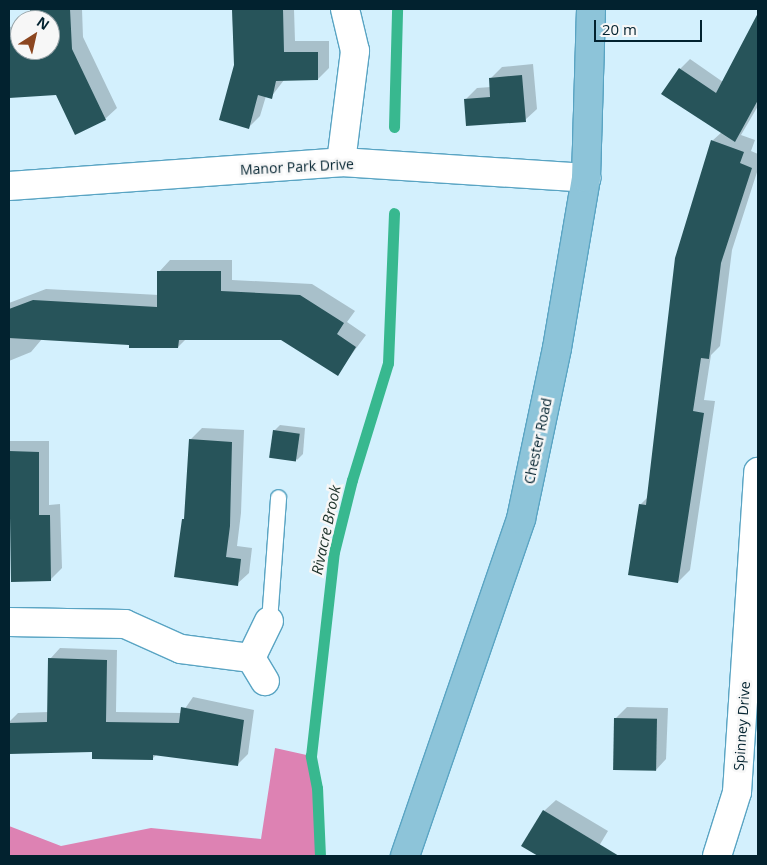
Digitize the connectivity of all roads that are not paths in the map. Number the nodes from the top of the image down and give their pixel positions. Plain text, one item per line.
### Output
1 (345, 9) edge
2 (591, 9) edge
3 (341, 162) junction
4 (586, 178) junction
5 (9, 186) edge
6 (758, 472) edge
7 (278, 498) dead end
8 (269, 621) joint
9 (9, 622) edge
10 (748, 794) edge
11 (404, 856) edge
12 (717, 856) edge

1 - 3 street
2 - 4 main road, Chester Road
3 - 4 street, Manor Park Drive
3 - 5 street, Manor Park Drive
4 - 11 main road, Chester Road
6 - 10 street, Spinney Drive
7 - 8 lane
8 - 9 street
10 - 12 street, Spinney Drive

